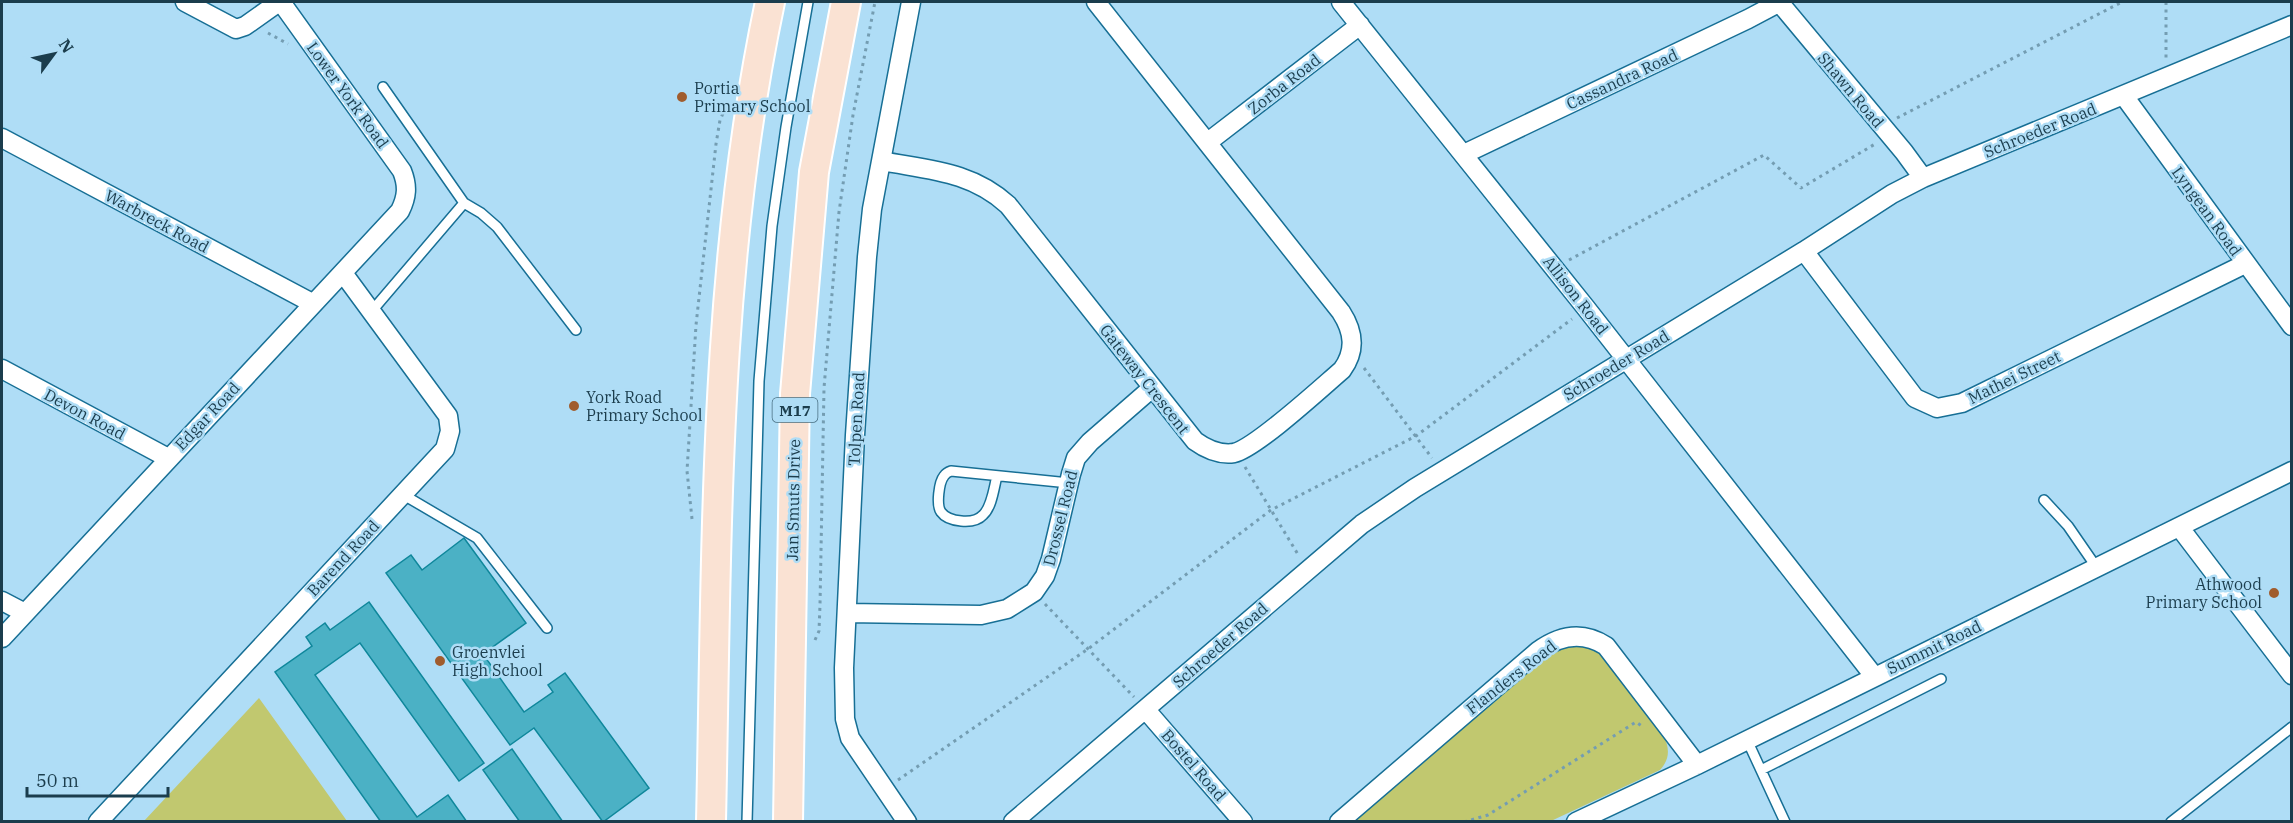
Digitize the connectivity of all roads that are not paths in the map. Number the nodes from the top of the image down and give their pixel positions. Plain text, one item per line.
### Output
1 (185, 2) edge
2 (280, 2) edge
3 (770, 2) edge
4 (808, 2) edge
5 (846, 2) edge
6 (911, 2) edge
7 (1095, 2) edge
8 (1341, 2) edge
9 (1779, 2) edge
10 (1360, 25) junction
11 (2292, 25) edge
12 (383, 87) dead end
13 (2124, 96) junction
14 (2, 138) edge
15 (1208, 142) junction
16 (1464, 154) junction
17 (882, 161) junction
18 (1923, 178) junction
19 (406, 192) joint
20 (464, 203) junction
21 (1804, 250) junction
22 (2245, 264) junction
23 (343, 273) junction
24 (312, 303) junction
25 (371, 312) junction
26 (2292, 326) edge
27 (576, 330) dead end
28 (1626, 358) junction
29 (2, 369) edge
30 (1152, 388) junction
31 (168, 458) junction
32 (2292, 471) edge
33 (997, 476) junction
34 (1069, 483) junction
35 (402, 494) junction
36 (2044, 500) dead end
37 (2180, 528) junction
38 (2097, 568) junction
39 (2, 601) edge
40 (25, 613) junction
41 (847, 613) junction
42 (547, 628) dead end
43 (2, 638) edge
44 (2292, 675) edge
45 (1874, 676) junction
46 (1941, 679) dead end
47 (1146, 710) junction
48 (2292, 727) edge
49 (1747, 740) junction
50 (1697, 765) junction
51 (1761, 770) junction
52 (98, 822) edge
53 (711, 822) edge
54 (747, 822) edge
55 (788, 822) edge
56 (907, 822) edge
57 (1013, 822) edge
58 (1243, 822) edge
59 (1339, 822) edge
60 (1576, 822) edge
61 (1785, 822) edge
62 (2171, 822) edge

1 - 2 street
2 - 19 street, Lower York Road
3 - 53 main road
4 - 54 lane
5 - 55 main road, Jan Smuts Drive / M17
6 - 17 street, Tolpen Road
7 - 15 street
8 - 10 street, Allison Road
9 - 16 street, Cassandra Road
9 - 18 street, Shawn Road
10 - 15 street, Zorba Road
10 - 16 street, Allison Road
11 - 13 street, Schroeder Road
12 - 20 lane
13 - 18 street, Schroeder Road
13 - 22 street, Lyngean Road
14 - 24 street, Warbreck Road
15 - 30 street, Gateway Crescent
16 - 28 street, Allison Road
17 - 30 street, Gateway Crescent
17 - 41 street, Tolpen Road
18 - 21 street, Schroeder Road
19 - 23 street, Edgar Road
20 - 25 lane
20 - 27 lane
21 - 22 street, Mathei Street
21 - 28 street, Schroeder Road
22 - 26 street, Lyngean Road
23 - 24 street, Edgar Road
23 - 25 street, Barend Road
24 - 31 street, Edgar Road
25 - 35 street, Barend Road
28 - 45 street, Allison Road
28 - 47 street, Schroeder Road
29 - 31 street, Devon Road
30 - 34 street, Drossel Road
31 - 40 street, Edgar Road
32 - 37 street, Summit Road
33 - 33 lane
33 - 34 lane
34 - 41 street, Drossel Road
35 - 42 lane
35 - 52 street, Barend Road
36 - 38 lane
37 - 38 street, Summit Road
37 - 44 street
38 - 45 street, Summit Road
39 - 40 street
40 - 43 street, Edgar Road
41 - 56 street, Tolpen Road
45 - 49 street, Summit Road
46 - 51 lane
47 - 57 street, Schroeder Road
47 - 58 street, Bostel Road
48 - 62 lane
49 - 50 street, Summit Road
49 - 51 lane
50 - 59 street, Flanders Road
50 - 60 street, Summit Road
51 - 61 lane

